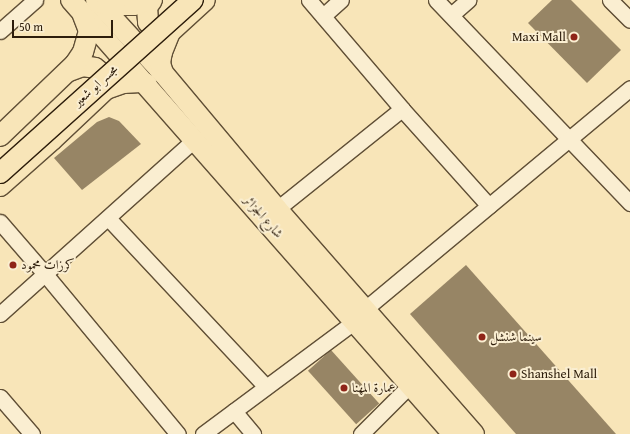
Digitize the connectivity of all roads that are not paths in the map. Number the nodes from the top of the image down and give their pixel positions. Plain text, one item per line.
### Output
1 (35, 0) edge
2 (151, 0) edge
3 (174, 0) edge
4 (193, 0) edge
5 (205, 0) edge
6 (309, 0) edge
7 (341, 0) edge
8 (436, 0) edge
9 (468, 0) edge
10 (610, 0) edge
11 (87, 4) edge
12 (323, 16) junction
13 (451, 16) junction
14 (630, 20) edge
15 (178, 24) junction
16 (0, 31) edge
17 (69, 71) junction
18 (155, 79) junction
19 (630, 88) edge
20 (98, 94) junction
21 (402, 109) junction
22 (0, 136) edge
23 (570, 138) junction
24 (195, 139) junction
25 (0, 157) edge
26 (0, 173) edge
27 (0, 186) edge
28 (630, 203) edge
29 (489, 206) junction
30 (277, 208) junction
31 (108, 218) junction
32 (0, 222) edge
33 (45, 274) junction
34 (0, 314) edge
35 (360, 315) junction
36 (410, 385) junction
37 (266, 388) junction
38 (0, 397) edge
39 (234, 411) junction
40 (32, 434) edge
41 (178, 434) edge
42 (203, 434) edge
43 (253, 434) edge
44 (361, 434) edge
45 (453, 434) edge
46 (474, 434) edge

1 - 16 street
2 - 11 main road
2 - 15 main road
3 - 25 main road, مجسر ابو شعير
4 - 26 main road, مجسر ابو شعير, bridge
5 - 15 main road
6 - 12 street
7 - 12 street
8 - 13 street
9 - 13 street
10 - 14 street
11 - 17 main road
11 - 18 main road, شارع الجزائر
12 - 21 street
13 - 23 street
15 - 18 main road
17 - 20 main road
17 - 22 main road
18 - 20 main road
18 - 24 main road, شارع الجزائر
18 - 30 main road, شارع الجزائر
19 - 23 street
20 - 27 main road
21 - 29 street
21 - 30 street
23 - 28 street
23 - 29 street
24 - 31 street
24 - 35 main road, شارع الجزائر
29 - 35 street
30 - 35 main road, شارع الجزائر
31 - 33 street
31 - 37 street
32 - 33 street
33 - 34 street
33 - 41 street
35 - 36 main road, شارع الجزائر
35 - 37 street
35 - 46 main road, شارع الجزائر
36 - 44 street
36 - 45 main road, شارع الجزائر
37 - 39 street
38 - 40 street
39 - 42 street
39 - 43 street

